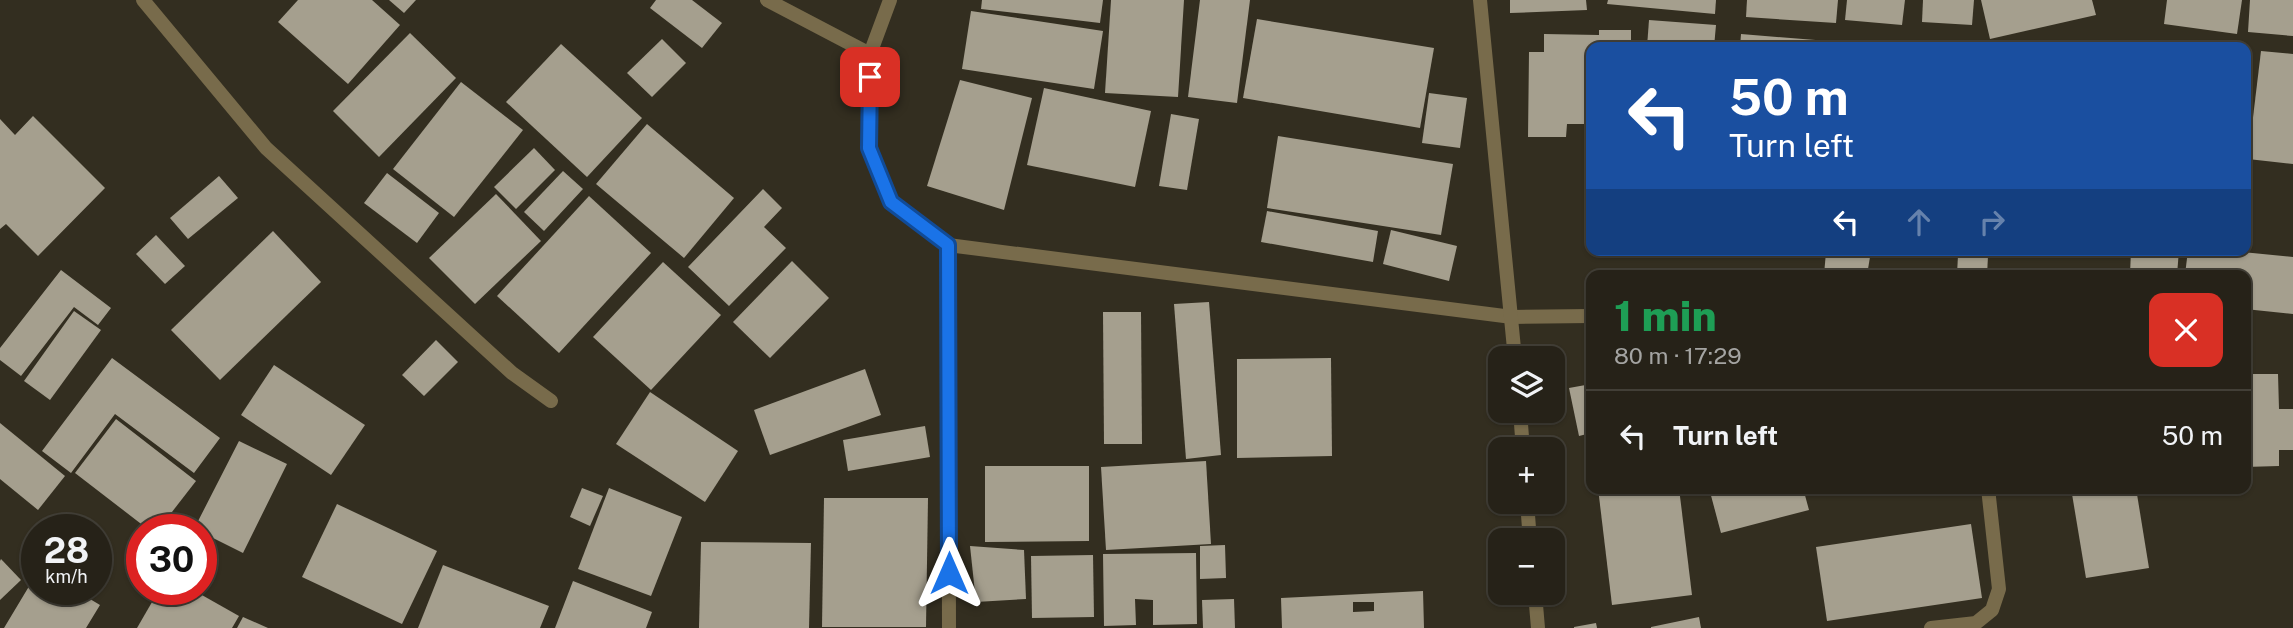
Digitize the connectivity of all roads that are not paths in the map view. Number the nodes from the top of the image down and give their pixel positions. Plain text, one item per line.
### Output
1 (143, 0) edge
2 (767, 0) edge
3 (890, 0) edge
4 (1480, 0) edge
5 (870, 54) junction
6 (948, 245) junction
7 (1586, 316) edge
8 (1512, 317) junction
9 (1514, 346) edge
10 (551, 401) dead end
11 (1989, 494) edge
12 (1536, 605) edge
13 (949, 628) edge
14 (1538, 628) edge
15 (1931, 628) edge

1 - 10 street
2 - 5 street
3 - 5 street
4 - 8 street
5 - 6 street
6 - 8 street
6 - 13 street
7 - 8 street
8 - 9 street
11 - 15 street
12 - 14 street

